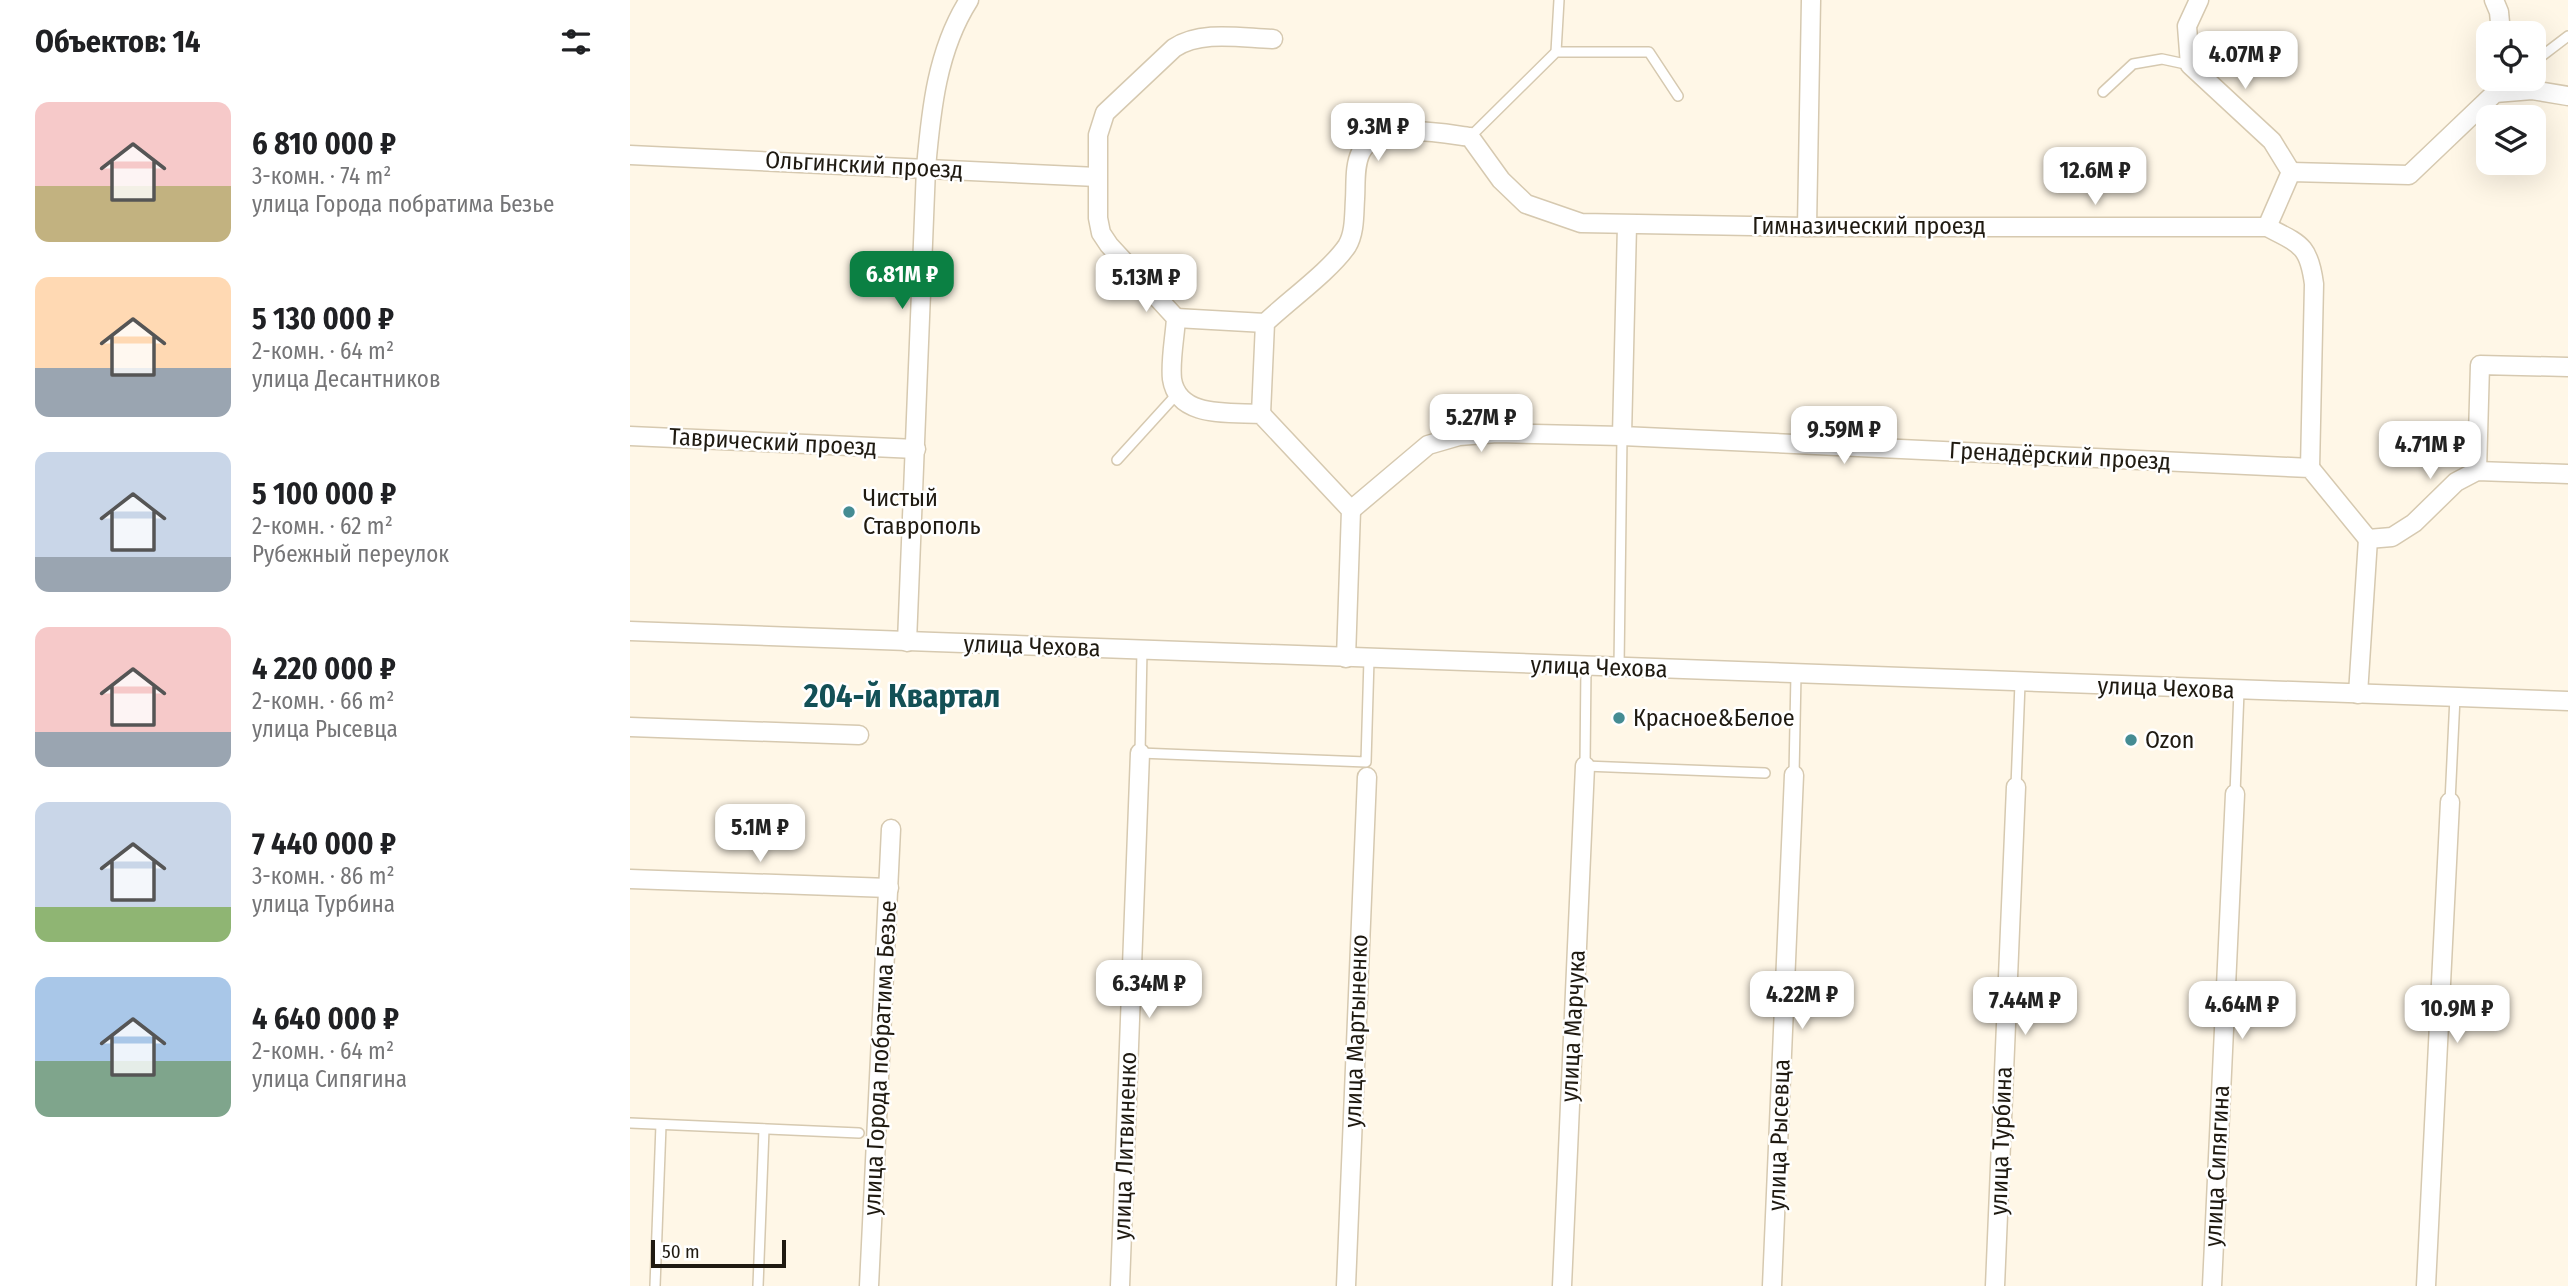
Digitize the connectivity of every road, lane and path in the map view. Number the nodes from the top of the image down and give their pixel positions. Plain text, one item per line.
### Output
1 (969, 0) edge
2 (1559, 0) edge
3 (1811, 0) edge
4 (2199, 0) edge
5 (2494, 0) edge
6 (2500, 21) edge
7 (2568, 36) edge
8 (1273, 39) dead end
9 (1556, 52) junction
10 (2546, 53) edge
11 (2190, 65) junction
12 (2491, 91) edge
13 (2538, 91) edge
14 (2104, 92) dead end
15 (1678, 96) dead end
16 (2568, 96) edge
17 (1470, 137) junction
18 (630, 155) edge
19 (926, 168) junction
20 (2291, 172) junction
21 (1097, 177) junction
22 (1627, 225) junction
23 (1807, 227) junction
24 (2267, 227) junction
25 (1176, 318) junction
26 (1265, 323) junction
27 (2568, 367) edge
28 (1177, 394) junction
29 (1261, 414) junction
30 (630, 436) edge
31 (1622, 436) junction
32 (916, 449) junction
33 (1117, 460) dead end
34 (2310, 468) junction
35 (2477, 471) junction
36 (2568, 474) edge
37 (1351, 510) junction
38 (2368, 539) junction
39 (630, 631) edge
40 (907, 642) junction
41 (1142, 650) junction
42 (1346, 658) junction
43 (1369, 659) junction
44 (1586, 666) junction
45 (1619, 667) junction
46 (1796, 674) junction
47 (2020, 683) junction
48 (2239, 691) junction
49 (2358, 695) junction
50 (2455, 698) junction
51 (2568, 701) edge
52 (630, 727) edge
53 (859, 735) dead end
54 (1140, 753) junction
55 (1584, 766) junction
56 (1765, 773) dead end
57 (1794, 775) joint
58 (1367, 777) dead end
59 (2016, 787) joint
60 (2235, 794) joint
61 (2450, 802) joint
62 (891, 829) dead end
63 (630, 879) edge
64 (888, 888) junction
65 (630, 1123) edge
66 (661, 1125) junction
67 (764, 1129) junction
68 (859, 1133) dead end
69 (655, 1286) edge
70 (758, 1286) edge
71 (869, 1286) edge
72 (1120, 1286) edge
73 (1346, 1286) edge
74 (1562, 1286) edge
75 (1772, 1286) edge
76 (1995, 1286) edge
77 (2212, 1286) edge
78 (2426, 1286) edge

1 - 19 street
2 - 9 lane
3 - 23 street
4 - 11 street
5 - 6 street
7 - 10 lane
8 - 21 street
9 - 15 lane
9 - 17 lane
11 - 14 lane
11 - 20 street
12 - 20 street
13 - 16 street
17 - 22 street, Гимназический проезд
17 - 26 street
18 - 19 street, Ольгинский проезд
19 - 21 street, Ольгинский проезд
19 - 32 street
20 - 24 street
21 - 25 street
22 - 23 street, Гимназический проезд
22 - 31 street
23 - 24 street, Гимназический проезд
24 - 34 street, Гимназический проезд
25 - 26 street
25 - 28 street
26 - 29 street
27 - 35 street
28 - 29 street
28 - 33 lane
29 - 37 street
30 - 32 street, Таврический проезд
31 - 34 street, Гренадёрский проезд
31 - 37 street, Гренадёрский проезд
31 - 45 lane
32 - 40 street
34 - 38 street
35 - 36 street
35 - 38 street
37 - 42 street
38 - 49 street
39 - 40 street, улица Чехова
40 - 41 street, улица Чехова
41 - 42 street, улица Чехова
41 - 54 lane
42 - 43 street, улица Чехова
43 - 44 street, улица Чехова
43 - 54 lane
44 - 45 street, улица Чехова
44 - 55 lane
45 - 46 street, улица Чехова
46 - 47 street, улица Чехова
46 - 57 lane
47 - 48 street, улица Чехова
47 - 59 lane
48 - 49 street, улица Чехова
48 - 60 lane
49 - 50 street, улица Чехова
50 - 51 street, улица Чехова
50 - 61 lane
52 - 53 street
54 - 72 street, улица Литвиненко
55 - 56 lane
55 - 74 street, улица Марчука
57 - 75 street, улица Рысевца
58 - 73 street, улица Мартыненко
59 - 76 street, улица Турбина
60 - 77 street, улица Сипягина
61 - 78 street
62 - 64 street, улица Города побратима Безье
63 - 64 street
64 - 71 street, улица Города побратима Безье
65 - 66 lane
66 - 67 lane
66 - 69 lane
67 - 68 lane
67 - 70 lane

